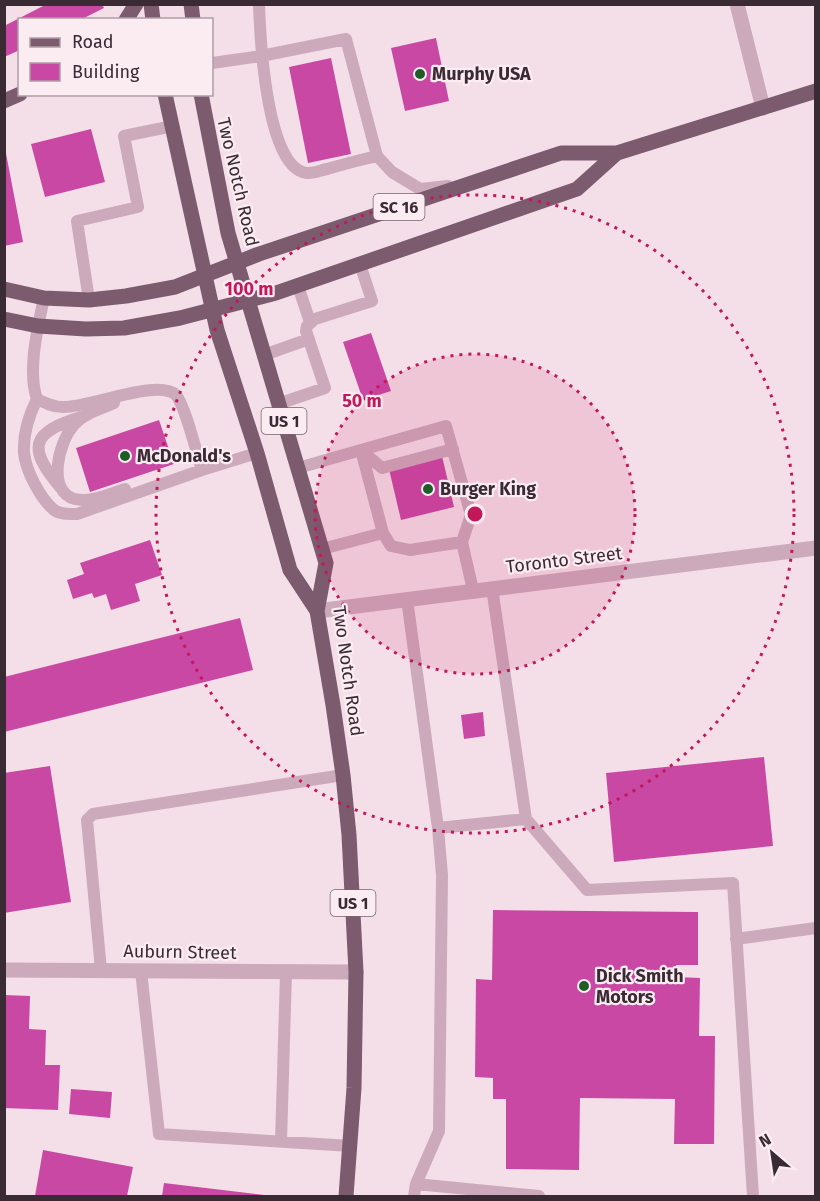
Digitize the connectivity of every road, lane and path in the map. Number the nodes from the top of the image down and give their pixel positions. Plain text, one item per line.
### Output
1 (136, 4) edge
2 (259, 4) edge
3 (737, 4) edge
4 (127, 18) edge
5 (261, 56) junction
6 (213, 63) edge
7 (816, 91) edge
8 (18, 95) edge
9 (166, 96) edge
10 (201, 96) edge
11 (4, 101) edge
12 (763, 108) junction
13 (173, 126) junction
14 (617, 153) junction
15 (377, 156) junction
16 (465, 185) junction
17 (237, 263) junction
18 (360, 264) junction
19 (204, 276) junction
20 (298, 286) junction
21 (4, 289) edge
22 (44, 298) junction
23 (89, 300) junction
24 (248, 301) junction
25 (213, 310) junction
26 (4, 319) edge
27 (310, 322) junction
28 (38, 326) junction
29 (309, 339) junction
30 (264, 355) junction
31 (134, 394) junction
32 (37, 399) junction
33 (278, 404) junction
34 (94, 412) junction
35 (453, 449) junction
36 (361, 450) junction
37 (257, 453) junction
38 (298, 468) junction
39 (202, 470) junction
40 (60, 487) junction
41 (383, 532) junction
42 (462, 542) junction
43 (816, 548) edge
44 (322, 549) junction
45 (492, 588) junction
46 (473, 590) junction
47 (407, 599) junction
48 (317, 611) junction
49 (343, 775) junction
50 (526, 819) junction
51 (438, 828) junction
52 (816, 928) edge
53 (736, 939) junction
54 (4, 970) edge
55 (101, 970) junction
56 (141, 971) junction
57 (356, 972) junction
58 (286, 973) junction
59 (281, 1142) junction
60 (351, 1146) junction
61 (415, 1190) edge
62 (470, 1193) edge
63 (346, 1197) edge
64 (539, 1197) edge
65 (753, 1197) edge

1 - 4 main road
2 - 5 lane
3 - 12 street
5 - 6 lane
5 - 15 lane
5 - 15 lane
7 - 12 main road, SC 16
8 - 11 main road
9 - 13 main road
10 - 17 main road, Two Notch Road / US 1
12 - 14 main road, SC 16
13 - 19 main road
13 - 23 lane
14 - 16 main road, SC 16
14 - 18 main road
15 - 16 lane
16 - 17 main road, SC 16
17 - 19 main road, SC 16
17 - 24 main road, Two Notch Road / US 1
18 - 20 main road
18 - 27 lane
19 - 23 main road, SC 16
19 - 25 main road
20 - 24 main road
20 - 27 lane
21 - 22 main road
22 - 23 main road
22 - 28 lane
24 - 25 main road
24 - 30 main road, Two Notch Road / US 1
25 - 28 main road
25 - 37 main road
26 - 28 main road
27 - 29 lane
28 - 32 lane
29 - 30 lane
29 - 33 lane
30 - 33 main road, Two Notch Road / US 1
31 - 32 lane
31 - 34 lane
31 - 39 lane
32 - 39 lane
33 - 38 main road, Two Notch Road / US 1
34 - 40 lane
34 - 40 lane
35 - 36 lane
35 - 36 lane
35 - 42 lane
36 - 38 lane
36 - 41 lane
37 - 39 lane
37 - 48 main road
38 - 44 main road, Two Notch Road / US 1
39 - 40 lane
41 - 42 lane
41 - 44 lane
42 - 46 lane
43 - 45 street, Toronto Street
44 - 48 main road, Two Notch Road / US 1
45 - 46 street, Toronto Street
45 - 50 lane
46 - 47 street, Toronto Street
47 - 48 street, Toronto Street
47 - 51 lane
48 - 49 main road, Two Notch Road / US 1
49 - 55 lane
49 - 57 main road, Two Notch Road / US 1
50 - 51 lane
50 - 53 lane
51 - 61 lane
52 - 53 lane
53 - 65 lane
54 - 55 street, Auburn Street
55 - 56 street, Auburn Street
56 - 58 street, Auburn Street
56 - 59 lane
57 - 58 street, Auburn Street
57 - 60 main road, Two Notch Road / US 1
58 - 59 lane
59 - 60 lane
60 - 63 main road, Two Notch Road / US 1
61 - 62 lane
62 - 64 lane

